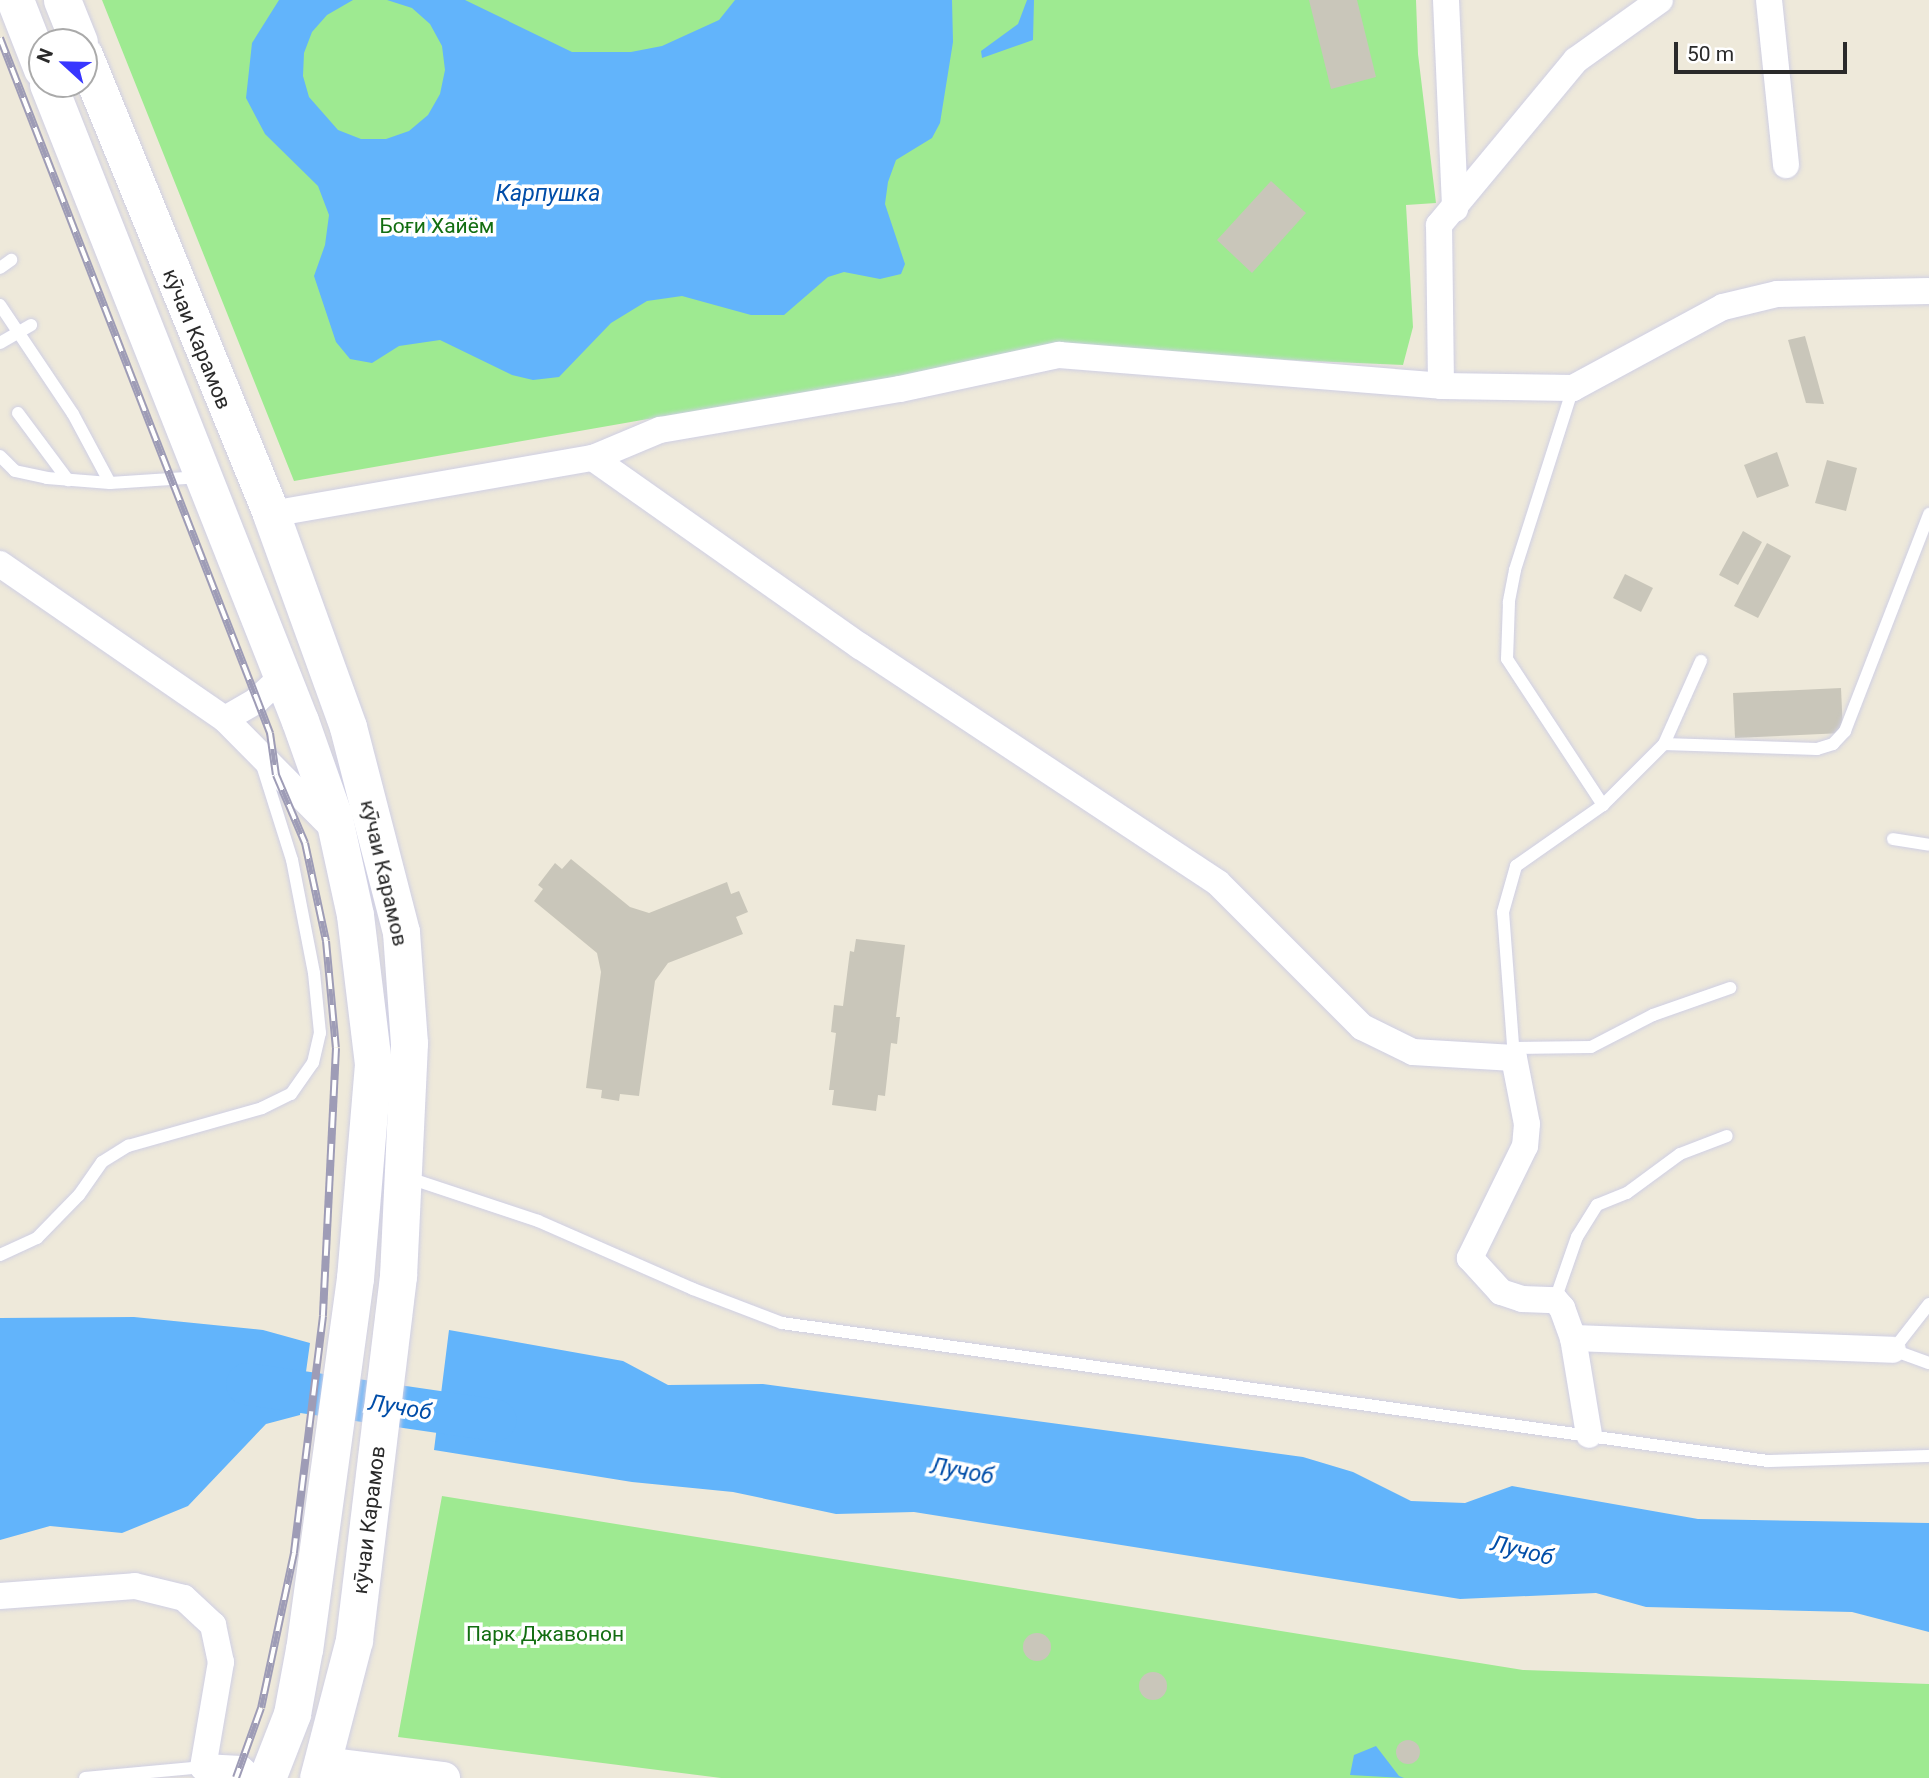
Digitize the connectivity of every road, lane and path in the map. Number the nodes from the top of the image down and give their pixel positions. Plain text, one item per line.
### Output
1 (15, 0) edge
2 (62, 0) edge
3 (1447, 0) edge
4 (1660, 0) edge
5 (1769, 0) edge
6 (73, 28) edge
7 (28, 33) edge
8 (98, 91) edge
9 (53, 98) edge
10 (1786, 165) dead end
11 (1455, 209) junction
12 (1929, 291) edge
13 (179, 296) junction
14 (0, 305) edge
15 (136, 311) junction
16 (31, 325) dead end
17 (19, 332) junction
18 (0, 343) edge
19 (1441, 386) junction
20 (1573, 388) junction
21 (18, 414) dead end
22 (0, 456) edge
23 (593, 458) junction
24 (201, 477) junction
25 (68, 480) junction
26 (110, 483) junction
27 (271, 514) junction
28 (1929, 514) edge
29 (0, 564) edge
30 (1701, 661) dead end
31 (282, 677) junction
32 (225, 719) junction
33 (1664, 744) junction
34 (258, 751) junction
35 (1603, 805) junction
36 (337, 832) junction
37 (1893, 839) dead end
38 (1929, 845) edge
39 (1730, 988) dead end
40 (1514, 1053) junction
41 (1727, 1136) dead end
42 (404, 1177) junction
43 (0, 1255) edge
44 (1555, 1300) junction
45 (1929, 1304) edge
46 (1573, 1338) junction
47 (1893, 1350) junction
48 (1929, 1363) edge
49 (1589, 1435) junction
50 (1929, 1456) edge
51 (0, 1596) edge
52 (203, 1768) junction
53 (322, 1771) edge
54 (85, 1778) edge
55 (251, 1778) edge
56 (267, 1778) edge
57 (443, 1778) edge

1 - 7 main road
2 - 6 main road
3 - 11 street
4 - 11 street
5 - 10 street
8 - 13 main road, кӯчаи Карамов
9 - 15 main road, кӯчаи Карамов
11 - 19 street
12 - 20 street
13 - 15 main road
13 - 27 main road, кӯчаи Карамов
14 - 17 lane
15 - 24 main road, кӯчаи Карамов
16 - 17 lane
17 - 18 lane
17 - 26 lane
19 - 20 street
19 - 23 street
20 - 35 lane
21 - 25 lane
22 - 25 lane
23 - 27 street
23 - 40 street
24 - 26 lane
24 - 31 main road, кӯчаи Карамов
25 - 26 lane
27 - 42 main road, кӯчаи Карамов
28 - 33 lane
29 - 32 street
30 - 33 lane
31 - 32 street
31 - 36 main road, кӯчаи Карамов
32 - 34 street
33 - 35 lane
34 - 36 street
34 - 43 lane
35 - 40 lane
36 - 56 main road, кӯчаи Карамов
37 - 38 lane
39 - 40 lane
40 - 44 street
41 - 44 lane
42 - 49 lane
42 - 53 main road, кӯчаи Карамов
44 - 46 street
45 - 47 lane
46 - 47 street
46 - 49 street
47 - 48 lane
49 - 50 lane
51 - 52 street
52 - 54 lane
52 - 55 street
53 - 57 street

